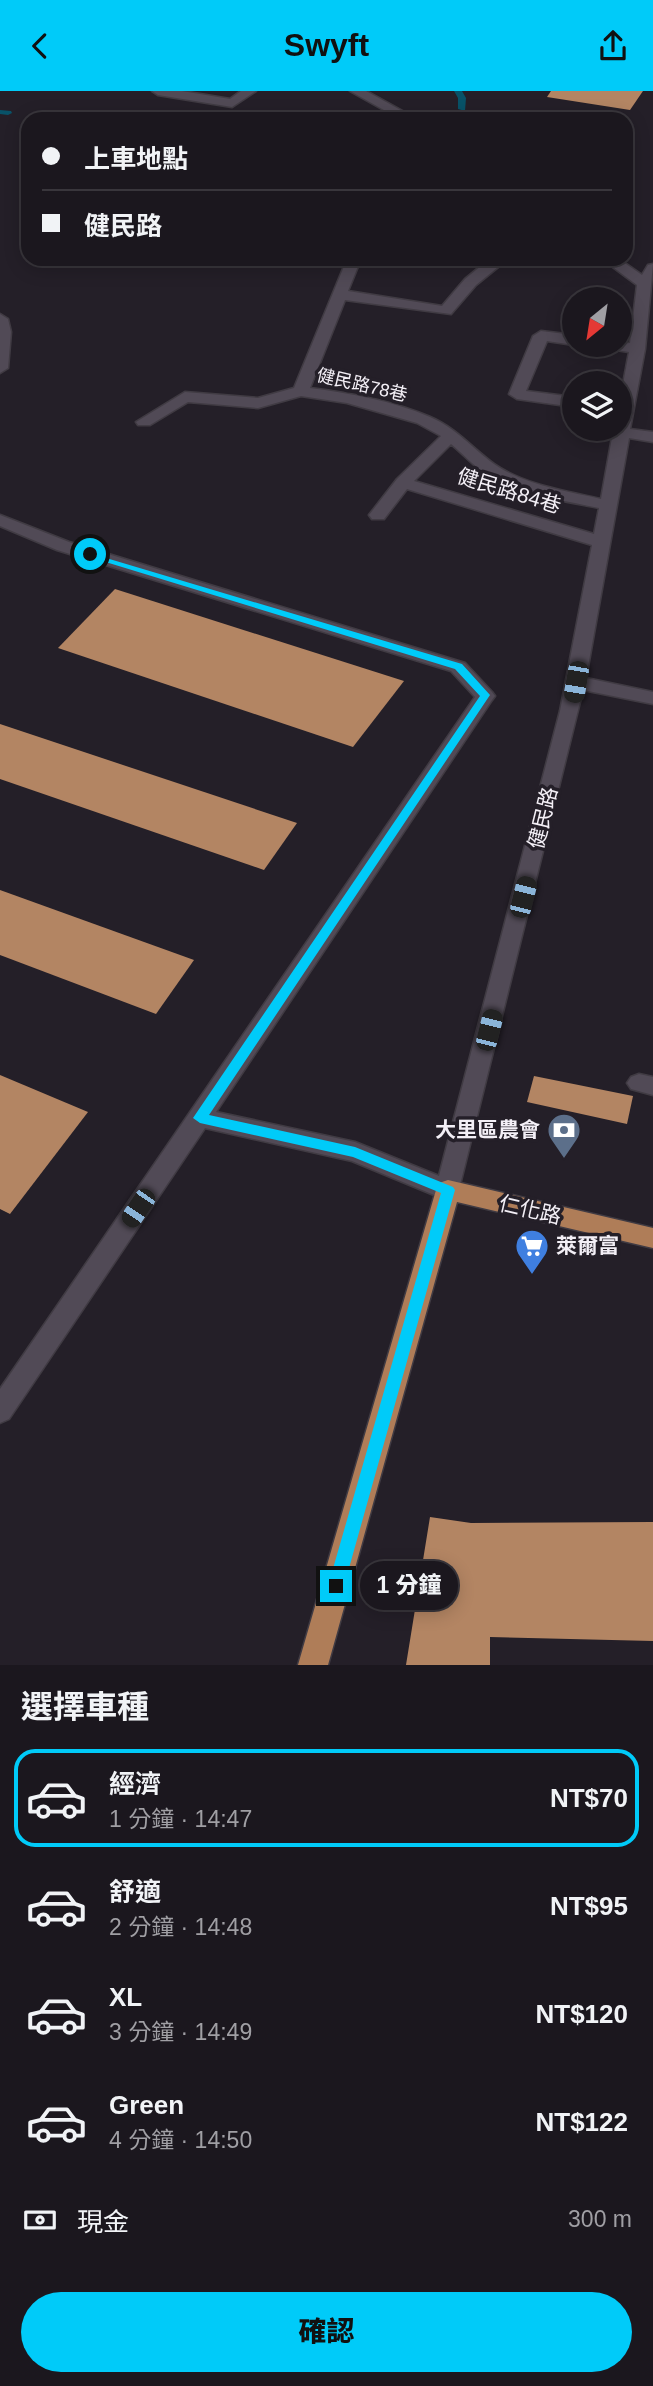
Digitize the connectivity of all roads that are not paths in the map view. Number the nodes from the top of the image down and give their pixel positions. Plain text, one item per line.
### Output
1 (158, 91) edge
2 (250, 91) edge
3 (356, 91) edge
4 (396, 112) edge
5 (351, 266) edge
6 (489, 266) edge
7 (625, 266) edge
8 (649, 276) edge
9 (338, 294) junction
10 (0, 319) edge
11 (562, 339) edge
12 (632, 348) edge
13 (637, 349) junction
14 (0, 368) edge
15 (632, 371) edge
16 (301, 391) junction
17 (562, 400) edge
18 (144, 422) dead end
19 (632, 434) edge
20 (451, 435) junction
21 (653, 437) edge
22 (619, 441) edge
23 (403, 483) junction
24 (607, 505) junction
25 (377, 515) dead end
26 (0, 520) edge
27 (601, 542) junction
28 (576, 682) junction
29 (653, 698) edge
30 (200, 1118) junction
31 (448, 1190) junction
32 (653, 1238) edge
33 (0, 1411) edge
34 (313, 1665) edge

1 - 2 street
3 - 4 street
5 - 9 street
6 - 9 street
7 - 8 street
8 - 13 street, 健民路
9 - 16 street
10 - 14 street
11 - 17 street
12 - 13 street
13 - 15 street, 健民路
16 - 18 street, 健民路78巷
16 - 20 street, 健民路78巷
19 - 21 street
20 - 23 street
20 - 24 street, 健民路78巷
22 - 24 street, 健民路
23 - 25 street
23 - 27 street, 健民路84巷
24 - 27 street, 健民路
26 - 30 street
27 - 28 street, 健民路
28 - 29 street
28 - 31 street, 健民路
30 - 31 street
30 - 33 street
31 - 32 main road, 仁化路
31 - 34 main road, 健民路

